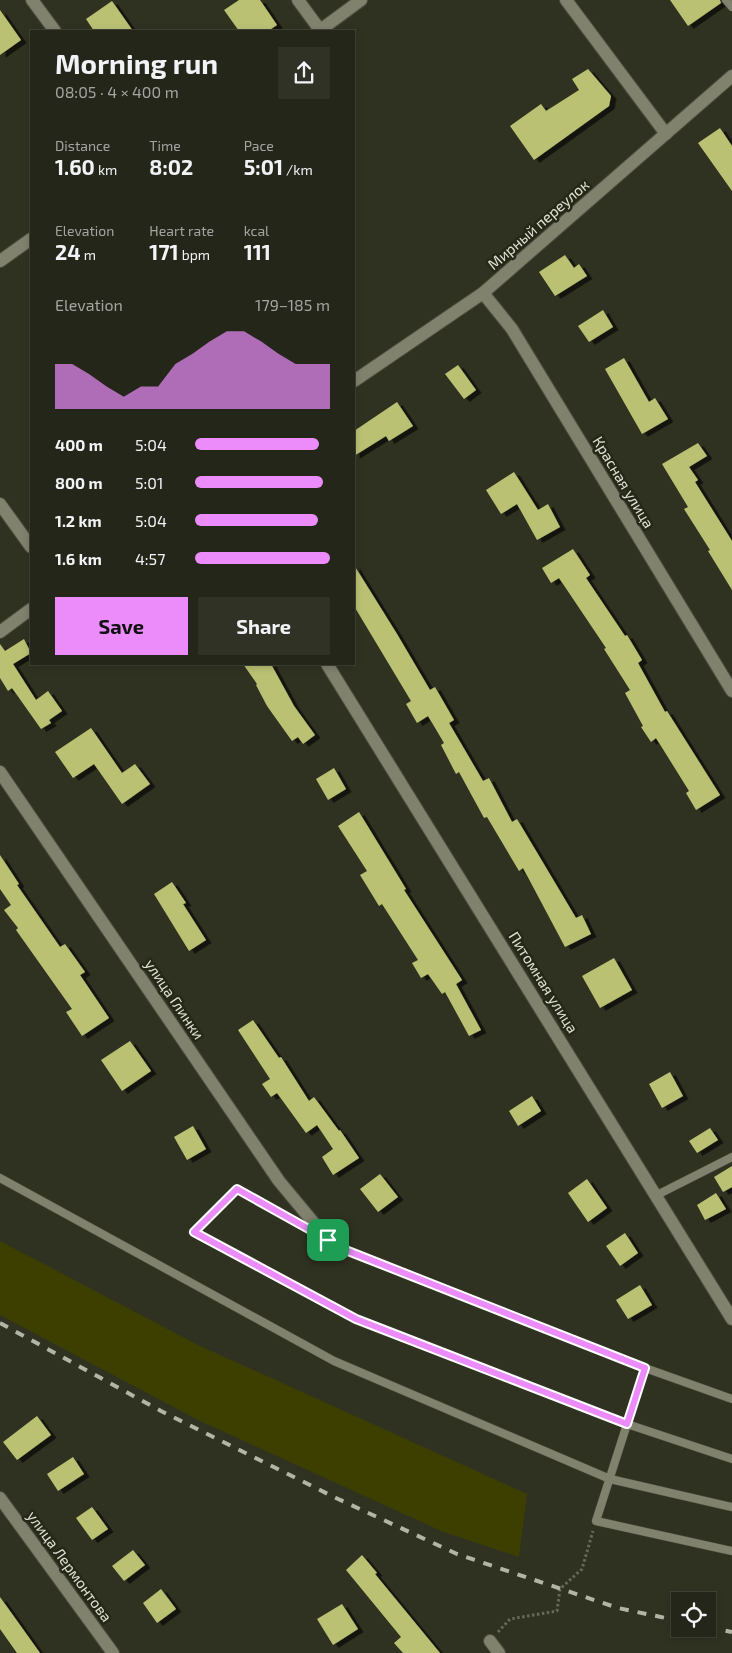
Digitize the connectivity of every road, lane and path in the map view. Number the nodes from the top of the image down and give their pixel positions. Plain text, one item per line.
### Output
1 (32, 0) edge
2 (298, 0) edge
3 (361, 0) edge
4 (566, 0) edge
5 (726, 0) edge
6 (732, 7) edge
7 (54, 30) edge
8 (318, 30) edge
9 (320, 30) edge
10 (732, 76) edge
11 (666, 134) junction
12 (30, 240) edge
13 (0, 262) edge
14 (483, 293) junction
15 (355, 380) edge
16 (0, 504) edge
17 (30, 546) edge
18 (30, 610) edge
19 (0, 632) edge
20 (328, 665) edge
21 (732, 692) edge
22 (0, 772) edge
23 (732, 1157) edge
24 (0, 1178) edge
25 (657, 1195) junction
26 (328, 1240) junction
27 (732, 1319) edge
28 (645, 1368) junction
29 (732, 1399) edge
30 (627, 1424) junction
31 (732, 1459) edge
32 (610, 1479) junction
33 (0, 1498) edge
34 (732, 1507) edge
35 (596, 1521) junction
36 (732, 1551) edge
37 (490, 1641) joint
38 (113, 1653) edge
39 (499, 1653) edge

1 - 7 street
2 - 8 street
3 - 9 street
4 - 11 street
5 - 6 lane
10 - 11 street, Мирный переулок
11 - 14 street, Мирный переулок
12 - 13 street
14 - 15 street, Мирный переулок
14 - 21 street, Красная улица
16 - 17 street
18 - 19 street
20 - 25 street, Питомная улица
22 - 26 street, улица Глинки
23 - 25 lane
24 - 32 lane
25 - 27 street, Питомная улица
26 - 28 lane
26 - 30 lane
28 - 29 lane
28 - 30 lane
30 - 31 lane
30 - 32 lane
32 - 34 lane
32 - 35 lane
33 - 38 street, улица Лермонтова
35 - 36 lane
35 - 37 path
37 - 39 street

